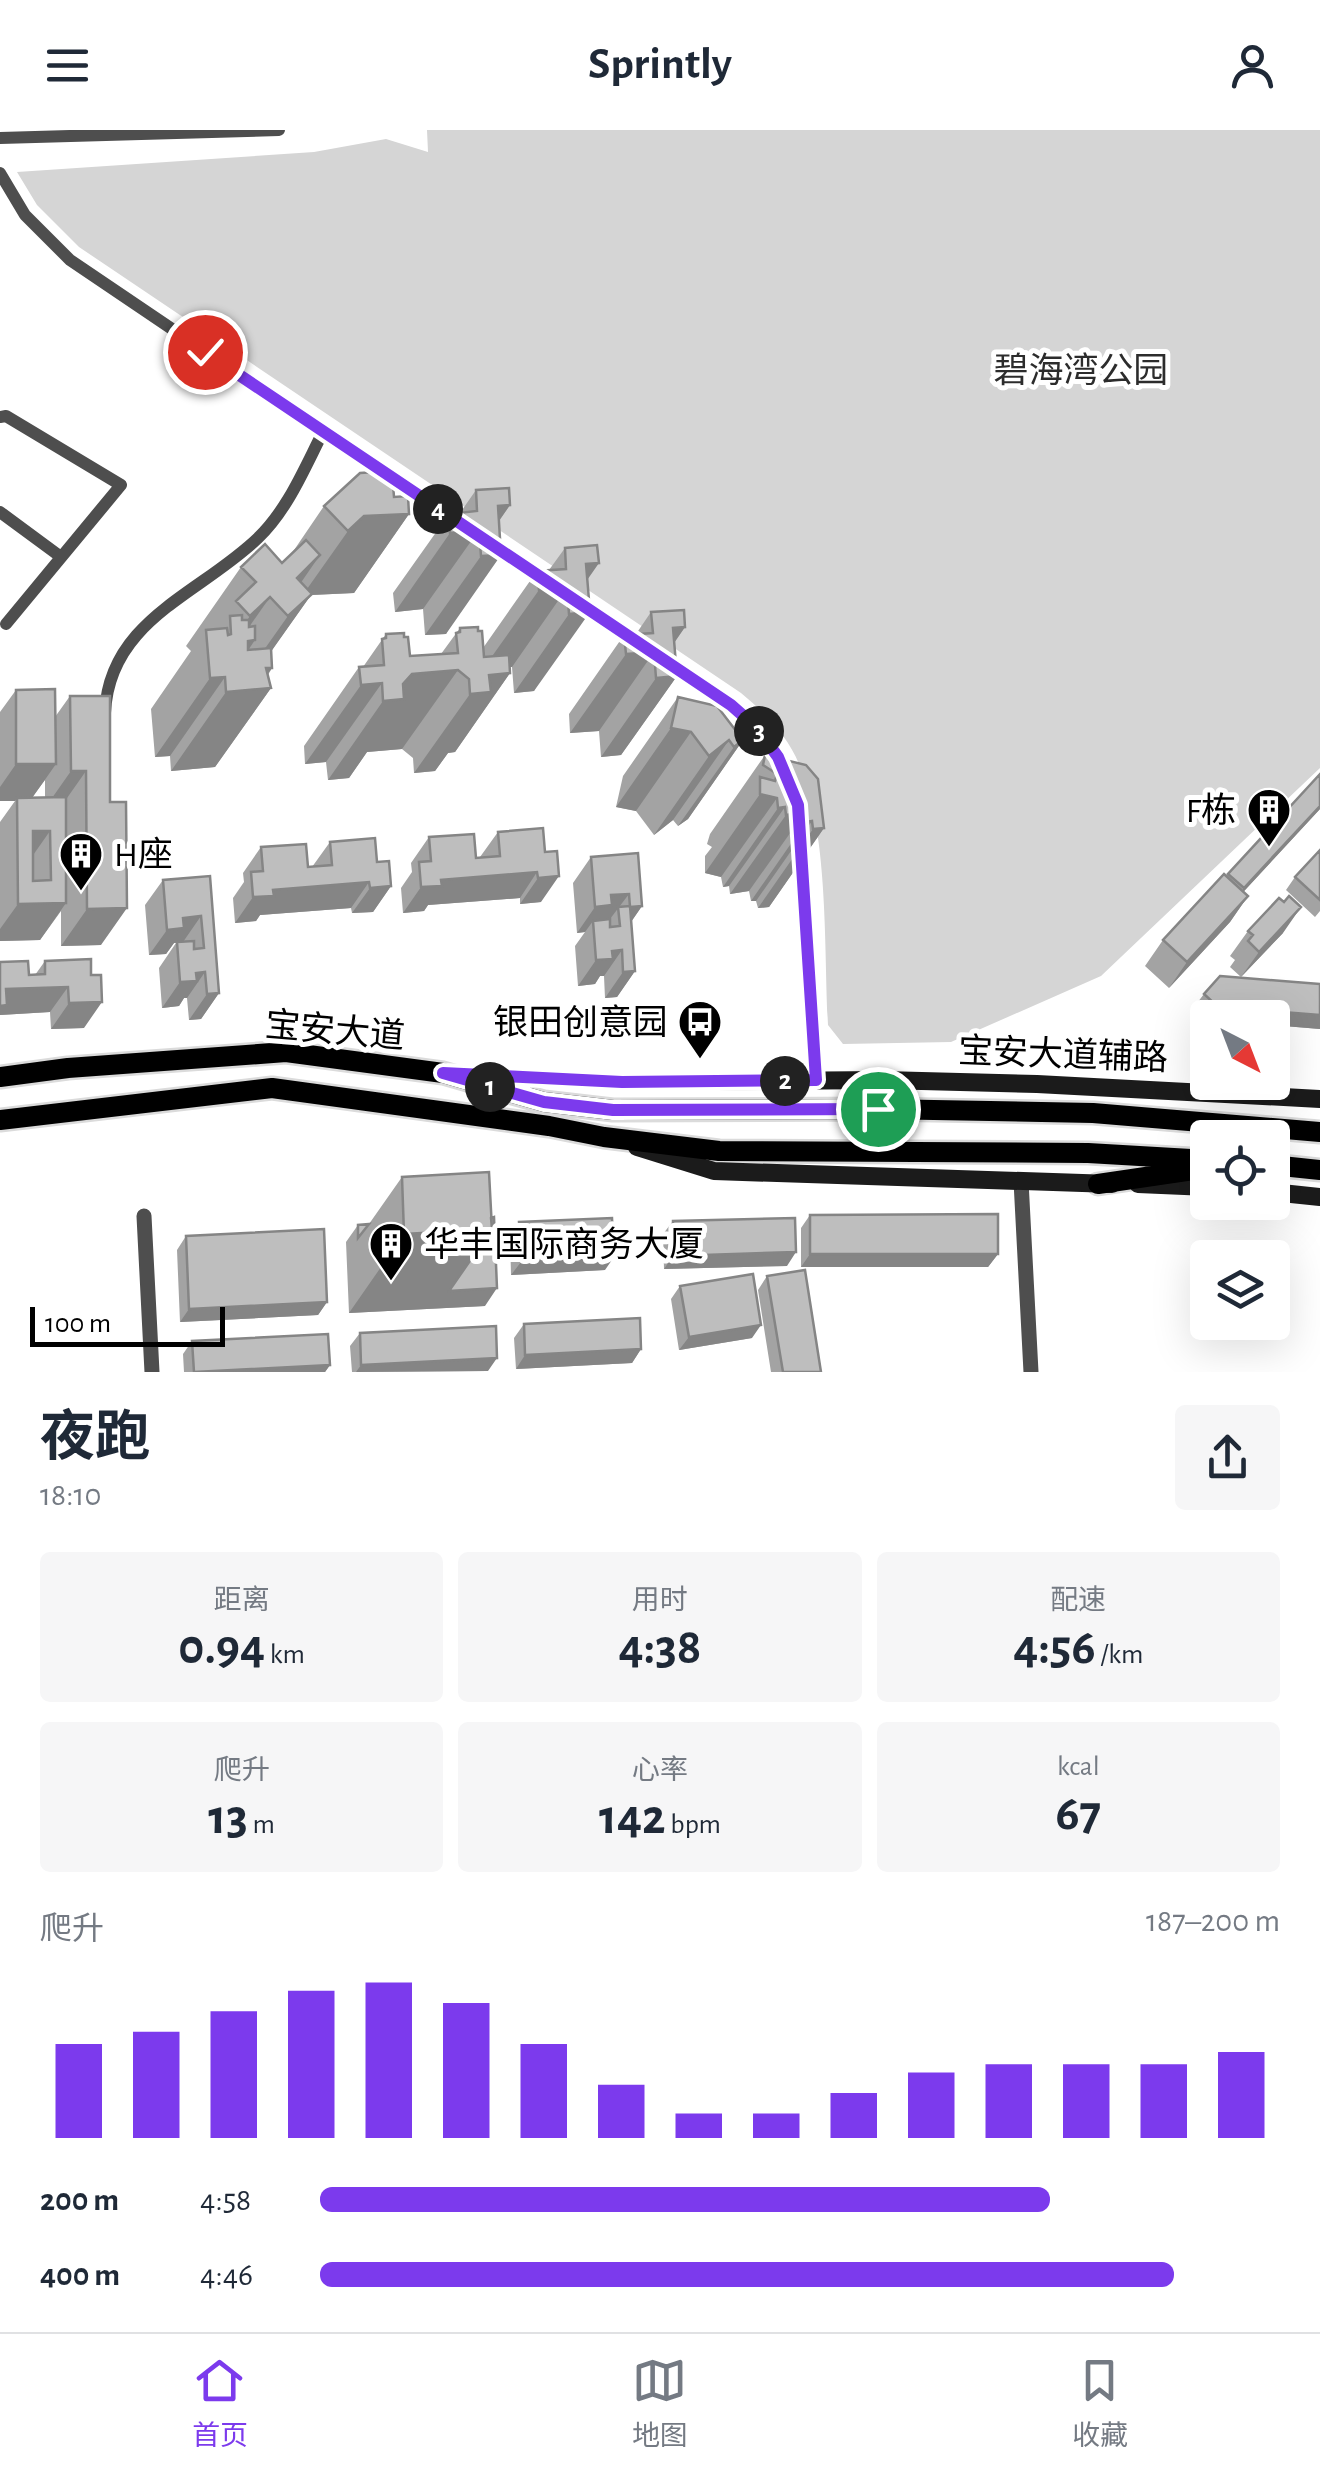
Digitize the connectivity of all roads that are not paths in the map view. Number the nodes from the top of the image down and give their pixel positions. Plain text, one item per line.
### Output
1 (279, 130) edge
2 (0, 138) edge
3 (0, 173) edge
4 (0, 416) edge
5 (323, 432) junction
6 (0, 512) edge
7 (61, 557) junction
8 (6, 624) dead end
9 (105, 722) edge
10 (793, 788) edge
11 (801, 822) edge
12 (443, 1073) junction
13 (0, 1077) edge
14 (816, 1080) junction
15 (1320, 1099) edge
16 (0, 1120) edge
17 (1320, 1132) edge
18 (604, 1138) junction
19 (1190, 1162) edge
20 (1190, 1167) edge
21 (1290, 1168) edge
22 (1320, 1170) edge
23 (1020, 1181) junction
24 (1098, 1184) junction
25 (1190, 1186) edge
26 (1290, 1194) edge
27 (1320, 1197) edge
28 (144, 1216) dead end
29 (152, 1372) edge
30 (1031, 1372) edge

1 - 2 street
3 - 5 street
4 - 7 street
5 - 9 street
5 - 10 street
6 - 7 street
7 - 8 street
11 - 14 street
12 - 13 main road, 宝安大道
12 - 14 main road, 宝安大道辅路
12 - 17 main road, 宝安大道
14 - 15 main road, 宝安大道辅路
16 - 18 main road, 宝安大道
18 - 19 main road, 宝安大道
18 - 23 main road
20 - 24 main road
21 - 22 main road
23 - 24 main road
23 - 30 street
24 - 25 main road
26 - 27 main road
28 - 29 street

